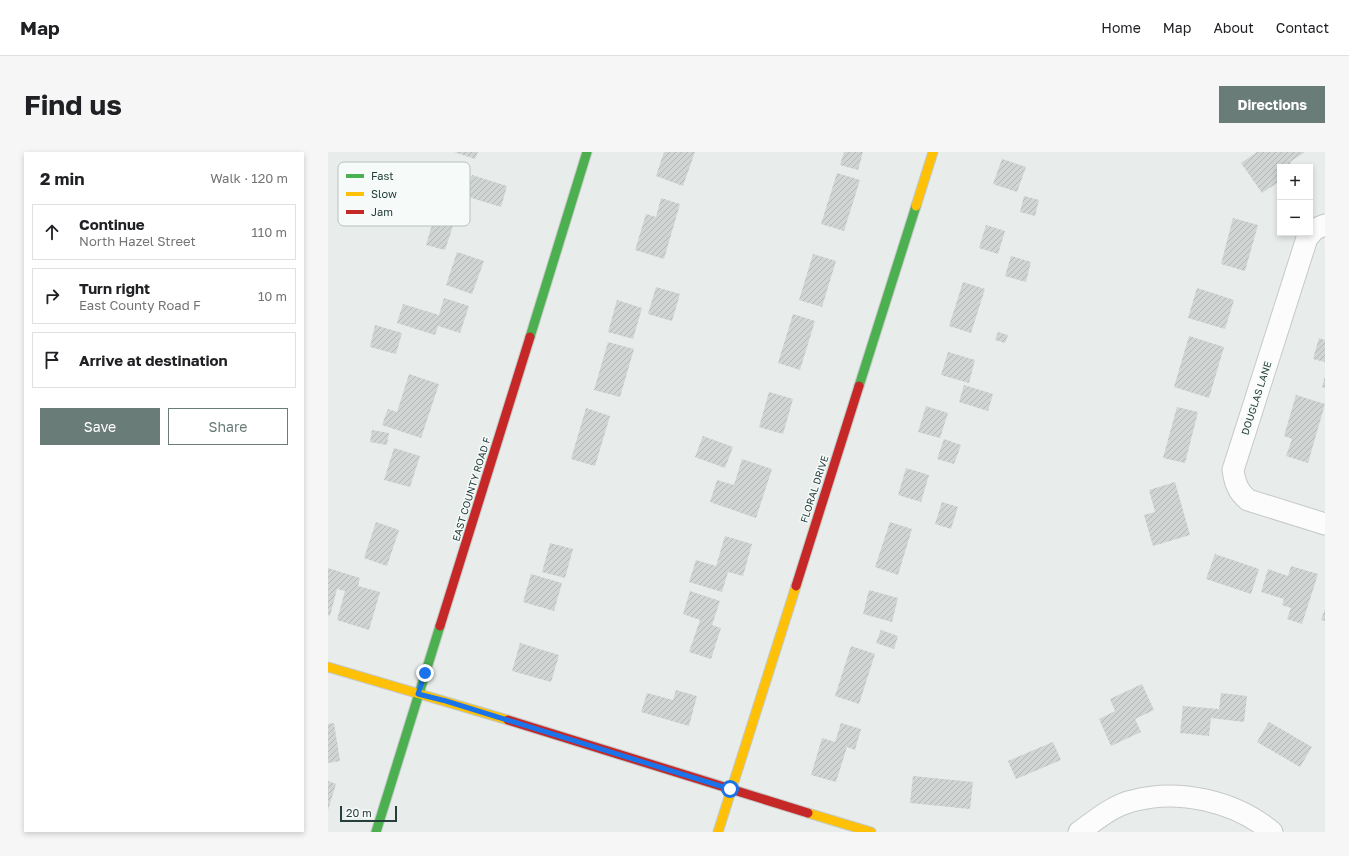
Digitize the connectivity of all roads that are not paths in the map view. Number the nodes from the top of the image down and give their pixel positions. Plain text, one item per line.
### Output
1 (587, 152) edge
2 (933, 152) edge
3 (1325, 225) edge
4 (1325, 524) edge
5 (328, 667) edge
6 (418, 694) junction
7 (730, 789) junction
8 (376, 832) edge
9 (718, 832) edge
10 (871, 832) edge
11 (1079, 832) edge
12 (1272, 832) edge

1 - 6 street, EAST COUNTY ROAD F
2 - 7 street, FLORAL DRIVE
3 - 4 street, DOUGLAS LANE
5 - 6 street
6 - 7 street
6 - 8 street, EAST COUNTY ROAD F
7 - 9 street, FLORAL DRIVE
7 - 10 street
11 - 12 street

